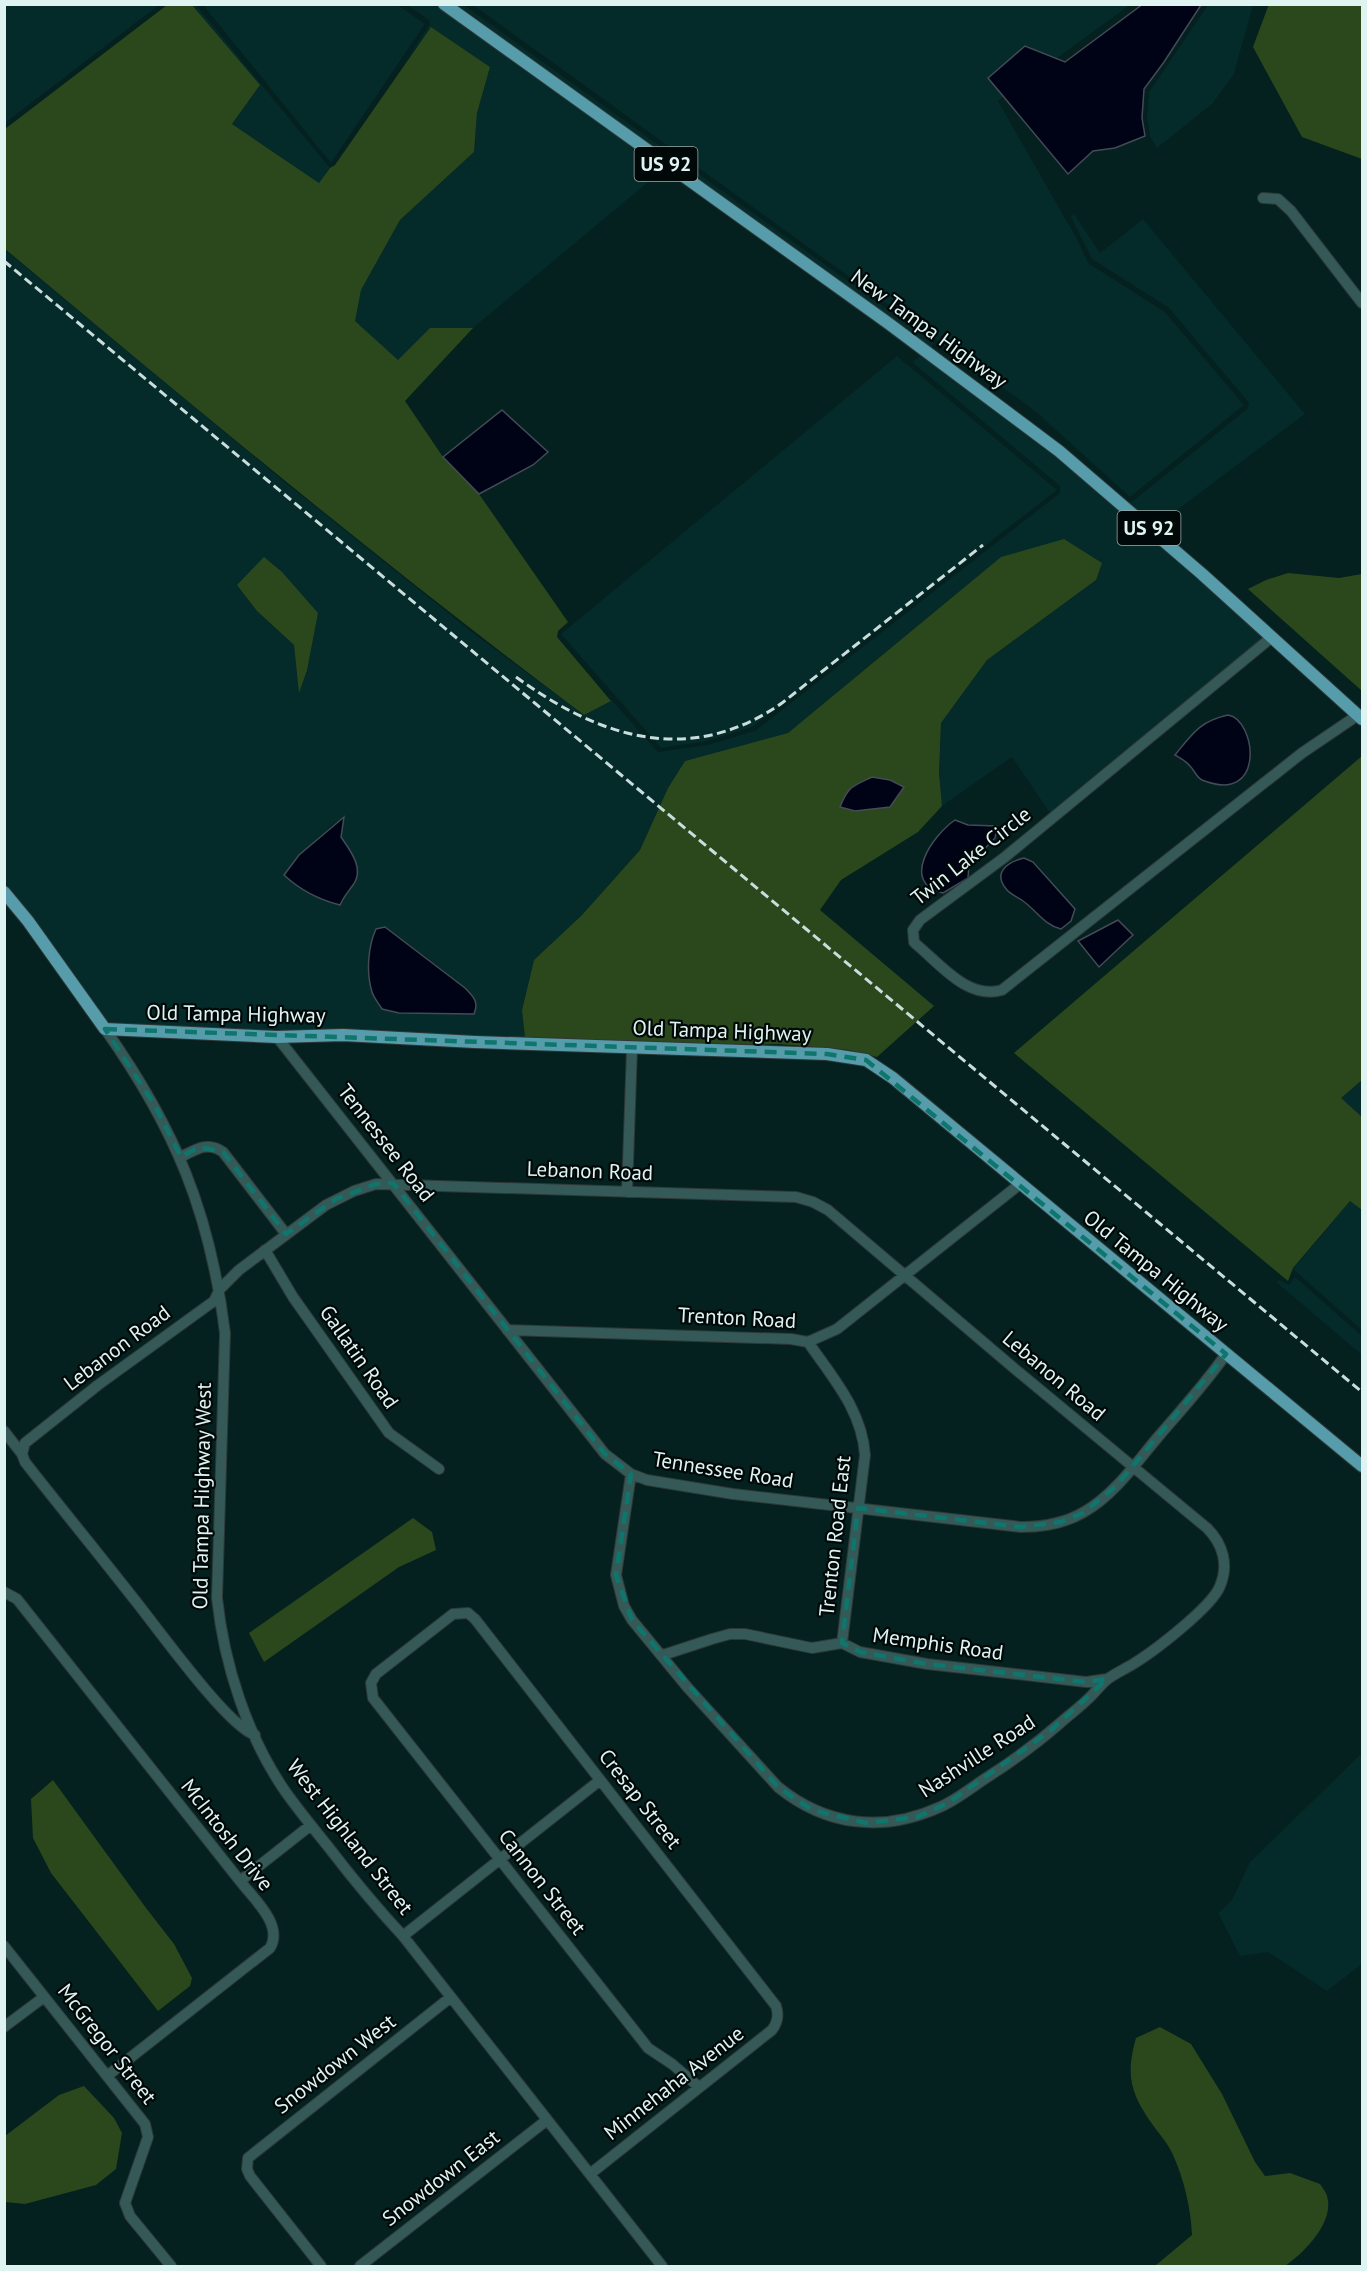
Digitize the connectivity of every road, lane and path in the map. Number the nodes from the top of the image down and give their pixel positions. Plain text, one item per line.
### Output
1 (444, 4) edge
2 (1263, 198) dead end
3 (1362, 303) edge
4 (1272, 637) junction
5 (1360, 717) edge
6 (4, 892) edge
7 (105, 1029) junction
8 (277, 1037) junction
9 (632, 1048) junction
10 (181, 1158) junction
11 (393, 1183) junction
12 (1020, 1184) junction
13 (627, 1192) junction
14 (286, 1234) junction
15 (265, 1250) junction
16 (905, 1275) junction
17 (220, 1289) junction
18 (507, 1330) junction
19 (808, 1342) junction
20 (1227, 1354) junction
21 (4, 1431) edge
22 (22, 1454) junction
23 (1362, 1466) edge
24 (1133, 1467) junction
25 (439, 1469) dead end
26 (631, 1474) junction
27 (858, 1509) junction
28 (4, 1592) edge
29 (842, 1643) junction
30 (663, 1655) junction
31 (1107, 1679) junction
32 (371, 1687) joint
33 (255, 1735) junction
34 (599, 1781) junction
35 (311, 1825) junction
36 (500, 1859) junction
37 (240, 1881) junction
38 (403, 1936) junction
39 (4, 1946) edge
40 (44, 1997) junction
41 (451, 1997) junction
42 (777, 2019) joint
43 (4, 2027) edge
44 (108, 2076) junction
45 (699, 2087) junction
46 (547, 2120) junction
47 (590, 2174) junction
48 (171, 2266) edge
49 (321, 2266) edge
50 (360, 2266) edge
51 (662, 2266) edge

1 - 4 main road, New Tampa Highway / US 92
2 - 3 street
4 - 5 main road, New Tampa Highway / US 92
4 - 5 street, Twin Lake Circle
6 - 7 main road
7 - 8 main road, Old Tampa Highway
7 - 10 street, Old Tampa Highway West
8 - 9 main road, Old Tampa Highway
8 - 11 street, Tennessee Road
9 - 12 main road, Old Tampa Highway
9 - 13 street
10 - 14 street
10 - 17 street, Old Tampa Highway West
11 - 13 street, Lebanon Road
11 - 14 street, Lebanon Road
11 - 18 street, Tennessee Road
12 - 16 street, Trenton Road
12 - 20 main road, Old Tampa Highway
13 - 16 street, Lebanon Road
14 - 15 street, Lebanon Road
15 - 17 street, Lebanon Road
15 - 25 street, Gallatin Road
16 - 19 street, Trenton Road
16 - 24 street, Lebanon Road
17 - 22 street, Lebanon Road
17 - 33 street, Old Tampa Highway West
18 - 19 street, Trenton Road
18 - 26 street, Tennessee Road
19 - 27 street, Trenton Road East
20 - 23 main road, Old Tampa Highway
20 - 24 street, Tennessee Road
21 - 22 street, West Highland Street
22 - 33 street, West Highland Street
24 - 27 street, Tennessee Road
24 - 31 street, Nashville Road
26 - 27 street, Tennessee Road
26 - 30 street, Nashville Road
27 - 29 street, Trenton Road East
28 - 37 street, McIntosh Drive
29 - 30 street, Memphis Road
29 - 31 street, Memphis Road
30 - 31 street, Nashville Road
32 - 34 street, Cresap Street
32 - 36 street, Cannon Street
33 - 35 street, West Highland Street
34 - 36 street
34 - 42 street, Cresap Street
35 - 37 street
35 - 38 street, West Highland Street
36 - 38 street
36 - 45 street, Cannon Street
37 - 44 street, McIntosh Drive
38 - 41 street, West Highland Street
39 - 40 street, McGregor Street
40 - 43 street
40 - 44 street, McGregor Street
41 - 46 street, West Highland Street
41 - 49 street, Snowdown West
42 - 45 street, Minnehaha Avenue
44 - 48 street, McGregor Street
45 - 47 street, Minnehaha Avenue
46 - 47 street, West Highland Street
46 - 50 street, Snowdown East
47 - 51 street, West Highland Street

